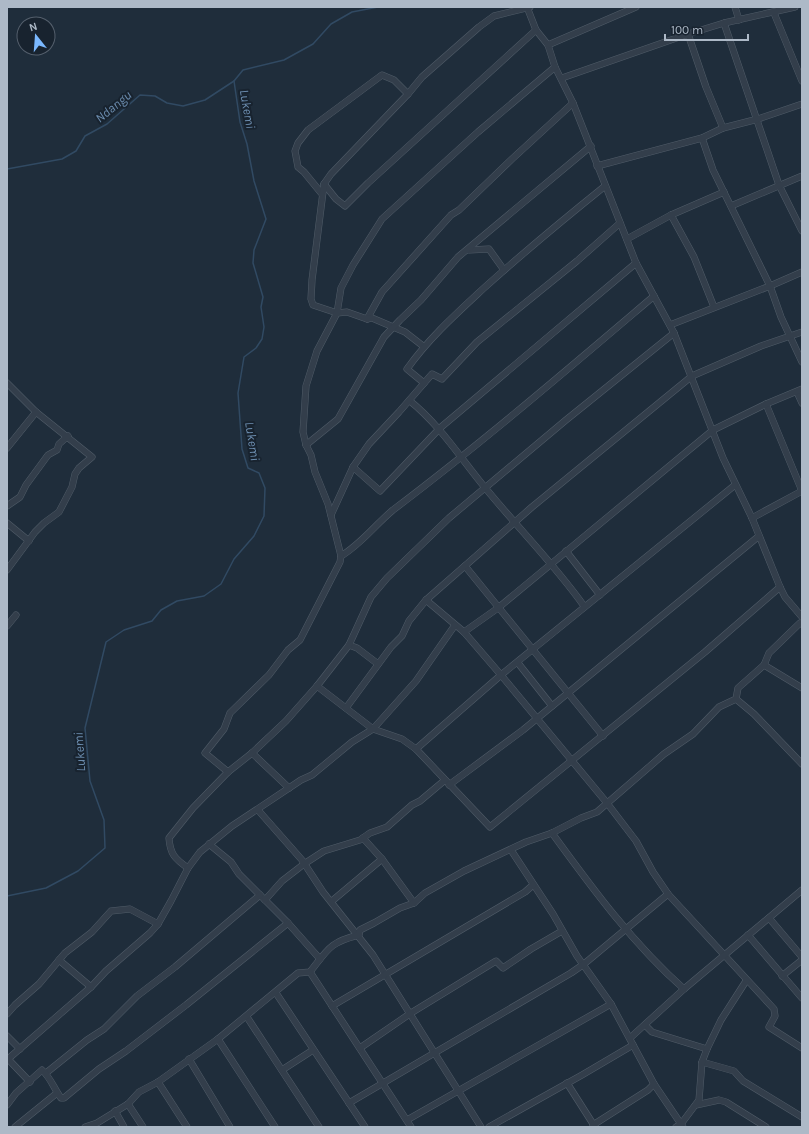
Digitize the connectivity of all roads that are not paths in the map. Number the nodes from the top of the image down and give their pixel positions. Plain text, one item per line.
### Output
1 (528, 7) edge
2 (636, 7) edge
3 (735, 7) edge
4 (795, 7) edge
5 (782, 9) edge
6 (774, 13) junction
7 (739, 20) junction
8 (724, 23) junction
9 (536, 30) junction
10 (688, 34) junction
11 (548, 45) junction
12 (555, 67) junction
13 (562, 78) junction
14 (802, 81) edge
15 (408, 94) junction
16 (573, 103) junction
17 (802, 104) edge
18 (758, 119) junction
19 (723, 128) junction
20 (702, 138) junction
21 (591, 146) junction
22 (597, 166) junction
23 (802, 176) edge
24 (324, 184) junction
25 (779, 185) junction
26 (605, 186) junction
27 (724, 192) junction
28 (322, 194) junction
29 (731, 206) junction
30 (671, 215) junction
31 (620, 223) junction
32 (802, 231) edge
33 (627, 239) junction
34 (467, 250) junction
35 (636, 263) junction
36 (504, 270) junction
37 (802, 272) edge
38 (770, 286) junction
39 (654, 296) junction
40 (714, 307) junction
41 (337, 313) junction
42 (367, 319) junction
43 (670, 325) junction
44 (393, 327) junction
45 (802, 332) edge
46 (674, 333) junction
47 (790, 337) junction
48 (423, 346) junction
49 (802, 362) edge
50 (692, 376) junction
51 (424, 383) junction
52 (8, 385) edge
53 (799, 391) edge
54 (410, 400) junction
55 (802, 403) edge
56 (766, 404) junction
57 (36, 412) junction
58 (440, 428) junction
59 (714, 430) junction
60 (68, 436) junction
61 (306, 445) junction
62 (7, 448) edge
63 (462, 457) junction
64 (353, 467) junction
65 (735, 485) junction
66 (485, 488) junction
67 (802, 491) edge
68 (7, 506) edge
69 (331, 515) junction
70 (752, 518) junction
71 (515, 522) junction
72 (7, 523) edge
73 (759, 536) junction
74 (29, 541) junction
75 (566, 551) junction
76 (341, 556) junction
77 (550, 564) junction
78 (465, 566) junction
79 (7, 570) edge
80 (780, 587) junction
81 (600, 595) junction
82 (426, 600) junction
83 (584, 606) junction
84 (498, 608) junction
85 (16, 615) dead end
86 (802, 617) edge
87 (802, 624) edge
88 (455, 625) junction
89 (7, 626) edge
90 (464, 632) junction
91 (349, 645) junction
92 (533, 650) junction
93 (518, 663) junction
94 (378, 664) junction
95 (764, 664) junction
96 (501, 675) junction
97 (317, 686) junction
98 (802, 688) edge
99 (567, 693) junction
100 (736, 699) junction
101 (552, 706) junction
102 (346, 708) junction
103 (537, 717) junction
104 (373, 729) junction
105 (603, 736) junction
106 (416, 750) junction
107 (252, 753) junction
108 (571, 761) junction
109 (802, 764) edge
110 (228, 772) junction
111 (447, 783) junction
112 (289, 788) junction
113 (607, 803) junction
114 (258, 810) junction
115 (552, 833) junction
116 (363, 838) junction
117 (210, 844) junction
118 (511, 850) junction
119 (382, 859) junction
120 (304, 864) junction
121 (188, 868) junction
122 (533, 884) junction
123 (802, 890) edge
124 (668, 894) junction
125 (262, 897) junction
126 (332, 901) junction
127 (414, 904) junction
128 (769, 918) junction
129 (288, 923) junction
130 (158, 924) junction
131 (626, 928) junction
132 (562, 931) junction
133 (359, 935) junction
134 (748, 935) junction
135 (725, 955) junction
136 (320, 958) junction
137 (802, 959) edge
138 (59, 960) junction
139 (584, 964) junction
140 (310, 972) junction
141 (385, 973) junction
142 (782, 976) junction
143 (746, 981) junction
144 (91, 987) junction
145 (684, 989) junction
146 (276, 993) junction
147 (802, 998) edge
148 (611, 1004) junction
149 (332, 1006) junction
150 (411, 1013) junction
151 (7, 1014) edge
152 (247, 1017) junction
153 (645, 1025) junction
154 (7, 1036) edge
155 (218, 1039) junction
156 (632, 1041) junction
157 (360, 1048) junction
158 (802, 1048) edge
159 (20, 1049) junction
160 (707, 1049) junction
161 (313, 1050) junction
162 (434, 1053) junction
163 (188, 1060) junction
164 (702, 1062) junction
165 (282, 1070) junction
166 (46, 1073) junction
167 (30, 1082) junction
168 (158, 1082) junction
169 (383, 1083) junction
170 (567, 1083) junction
171 (654, 1084) junction
172 (459, 1091) junction
173 (57, 1093) junction
174 (349, 1103) junction
175 (128, 1104) junction
176 (7, 1105) edge
177 (696, 1105) junction
178 (115, 1111) junction
179 (802, 1117) edge
180 (407, 1120) junction
181 (99, 1125) edge
182 (594, 1126) edge
183 (680, 1126) edge
184 (15, 1127) edge
185 (85, 1127) edge
186 (124, 1127) edge
187 (143, 1127) edge
188 (187, 1127) edge
189 (230, 1127) edge
190 (275, 1127) edge
191 (319, 1127) edge
192 (365, 1127) edge
193 (411, 1127) edge
194 (481, 1127) edge
195 (489, 1127) edge
196 (766, 1127) edge

1 - 9 street
1 - 15 street
2 - 11 street
3 - 7 street
4 - 5 street
5 - 6 street
6 - 7 street
6 - 14 street
7 - 8 street
8 - 10 street
8 - 18 street
9 - 11 street
9 - 24 street
10 - 13 street
10 - 19 street
11 - 12 street
12 - 13 street
12 - 41 street
13 - 16 street
15 - 24 street
15 - 28 street
16 - 21 street
16 - 42 street
17 - 18 street
18 - 19 street
18 - 25 street
19 - 20 street
20 - 22 street
20 - 27 street
21 - 22 street
21 - 34 street
22 - 26 street
23 - 25 street
24 - 28 street
25 - 29 street
25 - 32 street
26 - 31 street
26 - 36 street
27 - 29 street
27 - 30 street
28 - 41 street
29 - 38 street
30 - 33 street
30 - 40 street
31 - 33 street
31 - 51 street
33 - 35 street
34 - 36 street
34 - 44 street
35 - 39 street
35 - 58 street
36 - 48 street
37 - 38 street
38 - 40 street
38 - 47 street
39 - 43 street
39 - 63 street
40 - 43 street
41 - 42 street
41 - 61 street
42 - 44 street
43 - 46 street
44 - 48 street
44 - 61 street
45 - 47 street
46 - 50 street
46 - 66 street
47 - 49 street
47 - 50 street
48 - 51 street
50 - 59 street
50 - 71 street
51 - 54 street
52 - 57 street
53 - 55 street
53 - 56 street
54 - 58 street
54 - 64 street
56 - 59 street
56 - 67 street
57 - 60 street
57 - 62 street
58 - 63 street
58 - 64 street
59 - 65 street
59 - 75 street
60 - 68 street
60 - 74 street
61 - 69 street
63 - 66 street
63 - 76 street
64 - 69 street
65 - 70 street
65 - 81 street
66 - 71 street
66 - 91 street
67 - 70 street
69 - 76 street
70 - 73 street
71 - 77 street
71 - 78 street
72 - 74 street
73 - 80 street
73 - 99 street
74 - 79 street
75 - 77 street
75 - 81 street
76 - 110 street
77 - 83 street
77 - 84 street
78 - 82 street
78 - 84 street
80 - 86 street
80 - 105 street
81 - 83 street
82 - 88 street
82 - 94 street
83 - 92 street
84 - 90 street
84 - 92 street
85 - 89 street
87 - 95 street
88 - 90 street
88 - 104 street
90 - 96 street
91 - 94 street
91 - 97 street
92 - 93 street
92 - 99 street
93 - 96 street
93 - 101 street
94 - 102 street
95 - 98 street
95 - 100 street
96 - 103 street
96 - 106 street
97 - 102 street
97 - 107 street
99 - 101 street
99 - 105 street
100 - 109 street
100 - 113 street
101 - 103 street
102 - 104 street
103 - 108 street
103 - 111 street
104 - 106 street
104 - 112 street
105 - 108 street
106 - 111 street
107 - 110 street
107 - 112 street
108 - 111 street
108 - 113 street
110 - 121 street
111 - 116 street
112 - 114 street
113 - 115 street
113 - 124 street
114 - 117 street
114 - 120 street
115 - 118 street
115 - 131 street
116 - 119 street
116 - 120 street
117 - 121 street
117 - 125 street
118 - 122 street
118 - 127 street
119 - 126 street
119 - 127 street
120 - 125 street
120 - 126 street
121 - 130 street
122 - 132 street
122 - 141 street
123 - 128 street
124 - 131 street
124 - 135 street
125 - 129 street
125 - 166 street
126 - 133 street
127 - 133 street
128 - 134 street
128 - 137 street
129 - 136 street
129 - 173 street
130 - 138 street
130 - 144 street
131 - 139 street
131 - 145 street
132 - 139 street
132 - 150 street
133 - 136 street
133 - 141 street
134 - 135 street
134 - 142 street
135 - 143 street
135 - 145 street
136 - 140 street
137 - 142 street
138 - 144 street
138 - 151 street
139 - 148 street
139 - 162 street
140 - 146 street
140 - 149 street
141 - 149 street
141 - 150 street
142 - 147 street
143 - 158 street
143 - 160 street
144 - 159 street
145 - 153 street
146 - 152 street
146 - 161 street
148 - 156 street
148 - 172 street
149 - 157 street
150 - 157 street
150 - 162 street
152 - 155 street
152 - 165 street
153 - 156 street
153 - 160 street
154 - 159 street
155 - 163 street
155 - 190 street
156 - 170 street
156 - 171 street
157 - 169 street
159 - 167 street
160 - 164 street
161 - 165 street
161 - 174 street
162 - 169 street
162 - 172 street
163 - 168 street
163 - 189 street
164 - 177 street
164 - 179 street
165 - 191 street
166 - 167 street
166 - 173 street
167 - 176 street
168 - 175 street
168 - 188 street
169 - 174 street
169 - 180 street
170 - 182 street
170 - 195 street
171 - 182 street
171 - 183 street
172 - 180 street
172 - 194 street
173 - 184 street
174 - 192 street
175 - 178 street
175 - 187 street
177 - 183 street
177 - 196 street
178 - 181 street
178 - 186 street
180 - 193 street
181 - 185 street

